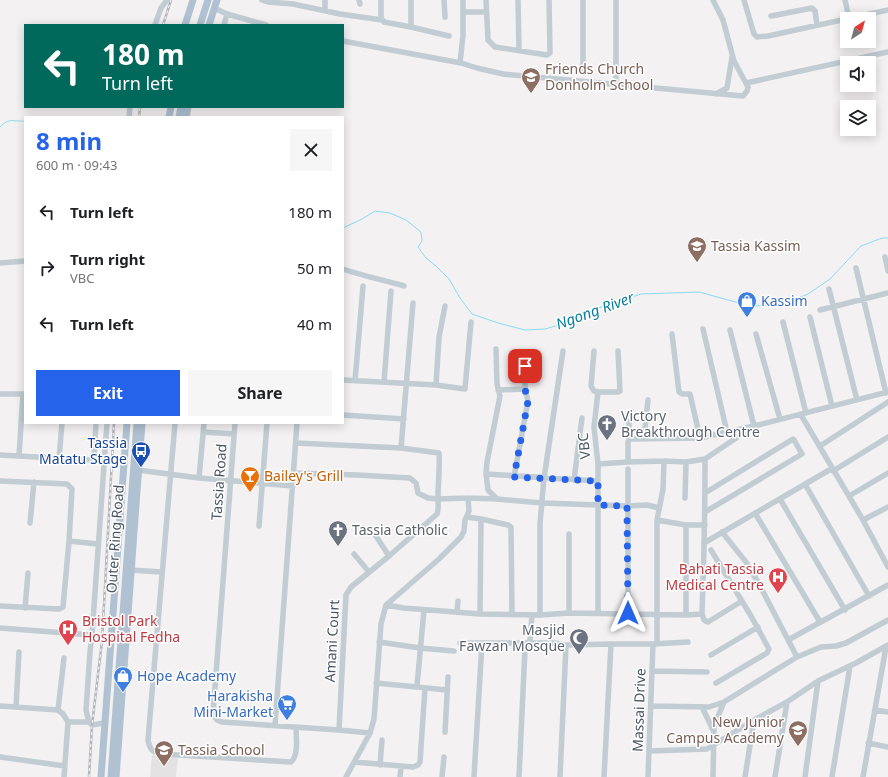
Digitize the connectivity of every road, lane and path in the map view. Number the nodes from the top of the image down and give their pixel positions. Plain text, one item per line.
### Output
1 (167, 0) edge
2 (193, 0) edge
3 (198, 0) edge
4 (208, 0) edge
5 (217, 0) edge
6 (262, 0) edge
7 (326, 0) edge
8 (381, 0) edge
9 (411, 0) edge
10 (444, 0) edge
11 (463, 0) edge
12 (486, 0) edge
13 (518, 0) edge
14 (549, 0) edge
15 (583, 0) edge
16 (616, 0) edge
17 (713, 0) edge
18 (744, 0) edge
19 (846, 0) edge
20 (293, 2) edge
21 (214, 8) junction
22 (326, 10) junction
23 (888, 10) edge
24 (464, 12) junction
25 (486, 12) junction
26 (848, 12) edge
27 (876, 12) edge
28 (227, 14) junction
29 (771, 16) dead end
30 (445, 17) dead end
31 (382, 20) junction
32 (840, 20) edge
33 (155, 24) edge
34 (185, 24) edge
35 (190, 24) edge
36 (200, 24) edge
37 (209, 24) edge
38 (224, 24) edge
39 (262, 24) edge
40 (817, 25) junction
41 (411, 27) junction
42 (449, 36) dead end
43 (344, 41) edge
44 (519, 50) junction
45 (888, 52) edge
46 (732, 57) junction
47 (460, 63) junction
48 (583, 71) dead end
49 (746, 83) junction
50 (616, 84) junction
51 (716, 94) junction
52 (885, 257) dead end
53 (24, 261) edge
54 (0, 263) edge
55 (856, 268) dead end
56 (344, 269) edge
57 (888, 271) edge
58 (362, 286) dead end
59 (404, 286) dead end
60 (829, 288) dead end
61 (391, 291) dead end
62 (888, 293) edge
63 (864, 299) junction
64 (413, 303) dead end
65 (445, 306) dead end
66 (833, 306) junction
67 (820, 310) dead end
68 (810, 317) dead end
69 (472, 322) dead end
70 (783, 322) dead end
71 (703, 329) dead end
72 (730, 330) dead end
73 (672, 334) dead end
74 (756, 334) dead end
75 (496, 349) dead end
76 (563, 351) dead end
77 (594, 351) dead end
78 (618, 351) dead end
79 (525, 355) dead end
80 (344, 380) edge
81 (355, 381) junction
82 (384, 382) junction
83 (407, 384) junction
84 (436, 385) junction
85 (525, 389) junction
86 (498, 390) junction
87 (598, 392) junction
88 (887, 392) edge
89 (0, 394) edge
90 (24, 394) edge
91 (648, 400) dead end
92 (857, 400) junction
93 (888, 402) edge
94 (832, 406) junction
95 (344, 414) edge
96 (803, 414) junction
97 (582, 418) dead end
98 (404, 419) junction
99 (780, 419) junction
100 (628, 420) dead end
101 (62, 424) edge
102 (96, 424) edge
103 (107, 424) edge
104 (127, 424) edge
105 (137, 424) edge
106 (142, 424) edge
107 (175, 424) edge
108 (204, 424) edge
109 (235, 424) edge
110 (267, 424) edge
111 (298, 424) edge
112 (754, 426) junction
113 (203, 432) junction
114 (727, 432) junction
115 (234, 434) junction
116 (888, 437) edge
117 (700, 438) junction
118 (629, 439) junction
119 (644, 439) junction
120 (296, 443) junction
121 (820, 446) junction
122 (401, 448) junction
123 (0, 455) edge
124 (19, 456) junction
125 (59, 459) junction
126 (705, 460) junction
127 (664, 461) junction
128 (628, 462) junction
129 (686, 462) junction
130 (598, 464) junction
131 (628, 469) dead end
132 (138, 470) junction
133 (832, 470) junction
134 (294, 473) junction
135 (888, 473) edge
136 (170, 474) junction
137 (486, 474) junction
138 (514, 477) junction
139 (199, 478) junction
140 (544, 478) junction
141 (574, 480) junction
142 (0, 481) edge
143 (231, 481) junction
144 (598, 481) junction
145 (34, 482) junction
146 (262, 484) junction
147 (805, 484) junction
148 (293, 486) junction
149 (705, 493) junction
150 (849, 496) junction
151 (468, 498) junction
152 (685, 498) dead end
153 (438, 499) junction
154 (497, 499) junction
155 (780, 499) junction
156 (542, 502) junction
157 (598, 505) junction
158 (627, 506) junction
159 (888, 507) edge
160 (659, 508) junction
161 (705, 512) junction
162 (755, 513) junction
163 (467, 517) junction
164 (481, 519) junction
165 (657, 520) junction
166 (863, 520) junction
167 (30, 523) dead end
168 (705, 525) junction
169 (259, 526) dead end
170 (686, 526) junction
171 (722, 532) junction
172 (374, 533) dead end
173 (569, 534) dead end
174 (69, 542) junction
175 (704, 543) junction
176 (98, 544) junction
177 (711, 550) dead end
178 (354, 554) dead end
179 (389, 556) junction
180 (888, 567) edge
181 (131, 570) junction
182 (161, 572) junction
183 (369, 572) junction
184 (28, 573) dead end
185 (888, 585) edge
186 (869, 596) junction
187 (458, 601) dead end
188 (742, 601) junction
189 (386, 605) junction
190 (0, 606) edge
191 (25, 608) junction
192 (424, 610) junction
193 (845, 610) junction
194 (457, 612) junction
195 (569, 613) junction
196 (598, 613) junction
197 (628, 613) junction
198 (480, 614) junction
199 (512, 614) junction
200 (657, 614) junction
201 (702, 614) junction
202 (532, 615) junction
203 (540, 615) junction
204 (686, 615) junction
205 (888, 620) edge
206 (820, 622) junction
207 (758, 627) junction
208 (0, 628) edge
209 (92, 634) junction
210 (788, 640) junction
211 (379, 642) junction
212 (688, 642) dead end
213 (460, 643) dead end
214 (482, 643) junction
215 (527, 644) junction
216 (611, 644) junction
217 (655, 644) junction
218 (566, 645) junction
219 (887, 646) edge
220 (420, 648) junction
221 (454, 651) dead end
222 (19, 652) dead end
223 (711, 655) dead end
224 (797, 657) junction
225 (64, 658) dead end
226 (850, 666) junction
227 (652, 671) junction
228 (707, 672) dead end
229 (448, 677) dead end
230 (818, 681) junction
231 (376, 682) junction
232 (716, 684) dead end
233 (417, 686) junction
234 (424, 688) junction
235 (447, 690) junction
236 (724, 702) junction
237 (787, 702) junction
238 (0, 706) edge
239 (651, 706) junction
240 (16, 707) junction
241 (702, 707) junction
242 (58, 710) junction
243 (875, 710) junction
244 (888, 712) edge
245 (754, 720) junction
246 (68, 722) junction
247 (88, 722) junction
248 (104, 723) junction
249 (275, 725) junction
250 (296, 728) junction
251 (339, 730) junction
252 (713, 730) junction
253 (445, 732) dead end
254 (370, 733) junction
255 (382, 740) dead end
256 (868, 743) junction
257 (712, 745) junction
258 (888, 747) edge
259 (649, 750) junction
260 (0, 757) edge
261 (444, 757) dead end
262 (354, 762) junction
263 (380, 765) junction
264 (65, 766) junction
265 (401, 766) junction
266 (64, 777) edge
267 (101, 777) edge
268 (111, 777) edge
269 (116, 777) edge
270 (346, 777) edge
271 (400, 777) edge
272 (442, 777) edge
273 (474, 777) edge
274 (519, 777) edge
275 (560, 777) edge
276 (604, 777) edge
277 (648, 777) edge
278 (713, 777) edge
279 (745, 777) edge
280 (775, 777) edge
281 (805, 777) edge
282 (832, 777) edge
283 (862, 777) edge

1 - 33 street
2 - 34 main road
3 - 35 main road
4 - 36 main road
5 - 21 main road
6 - 20 street
7 - 22 street
8 - 31 street
9 - 41 street
10 - 30 street
11 - 24 street
12 - 25 street
13 - 44 street
14 - 44 street
15 - 48 street
16 - 50 street
17 - 46 street
18 - 40 street
19 - 26 street
20 - 22 street
21 - 28 street
21 - 37 main road
22 - 31 street
23 - 27 street
24 - 25 street
24 - 47 street
25 - 44 street
28 - 38 street
28 - 39 street
29 - 40 street
31 - 41 street
32 - 40 street
41 - 42 street
43 - 47 street
45 - 49 street
46 - 49 street
46 - 51 street
47 - 50 street
49 - 51 street
50 - 51 street
52 - 57 street
53 - 54 street
55 - 63 street
56 - 59 street
58 - 81 street
60 - 66 street
61 - 82 street
62 - 63 street
63 - 66 street
63 - 88 street
64 - 83 street
65 - 84 street
66 - 67 street
66 - 92 street
68 - 94 street
69 - 84 street
70 - 96 street
71 - 114 street
72 - 112 street
73 - 117 street
74 - 99 street
75 - 86 street
76 - 140 street
77 - 87 street, VBC
78 - 87 street
79 - 85 street
80 - 81 street
81 - 82 street
82 - 83 street
83 - 84 street
83 - 98 street
85 - 86 street
85 - 138 street
86 - 137 street
87 - 130 street, VBC
88 - 92 street
89 - 90 street
90 - 124 street
91 - 119 street
92 - 94 street
93 - 121 street
94 - 96 street
95 - 98 street
96 - 99 street
96 - 121 street
97 - 141 street
98 - 122 street
99 - 112 street
100 - 118 street
101 - 125 street
102 - 125 street
103 - 176 street
104 - 248 main road, Outer Ring Road
105 - 268 main road, Outer Ring Road
106 - 132 main road
107 - 136 street
108 - 113 street
109 - 115 street, Tassia Road
110 - 146 street
111 - 120 street
112 - 114 street
112 - 126 street
113 - 115 street
113 - 139 street
114 - 117 street
115 - 143 street, Tassia Road
116 - 133 street
117 - 119 street
118 - 119 street
118 - 128 street
120 - 122 street
120 - 134 street
121 - 133 street
122 - 153 street, Amani Court
123 - 124 street
124 - 125 street
126 - 129 street
126 - 149 street
127 - 128 street
127 - 129 street
127 - 160 street, Massai Drive
128 - 130 street
129 - 152 street
130 - 144 street, VBC
131 - 158 street
132 - 136 street
132 - 181 main road
133 - 147 street
133 - 150 street
134 - 148 street
134 - 153 street
135 - 150 street
136 - 139 street
136 - 182 street
137 - 138 street
137 - 154 street
138 - 140 street
139 - 143 street
140 - 141 street
140 - 156 street
141 - 144 street
142 - 145 street
143 - 146 street
143 - 249 street, Tassia Road
144 - 157 street, VBC
145 - 167 street
145 - 174 street
146 - 148 street
146 - 169 street
147 - 155 street
147 - 186 street
148 - 249 street
149 - 161 street
149 - 161 street
150 - 166 street
151 - 153 street
151 - 154 street
151 - 163 street
153 - 179 street, Amani Court
154 - 156 street
155 - 162 street
155 - 193 street
156 - 157 street
156 - 203 street
157 - 158 street
157 - 196 street, VBC
158 - 160 street
158 - 197 street
159 - 166 street
160 - 165 street, Massai Drive
161 - 168 street
162 - 171 street
162 - 206 street
163 - 164 street
163 - 189 street
164 - 198 street
164 - 199 street
165 - 170 street
165 - 200 street, Massai Drive
166 - 180 street
168 - 170 street
168 - 175 street
170 - 204 street
171 - 175 street
171 - 210 street
172 - 179 street
173 - 195 street
174 - 176 street
174 - 191 street
175 - 201 street
176 - 209 street
177 - 188 street
178 - 183 street
179 - 183 street, Amani Court
181 - 182 street
181 - 269 main road
182 - 250 street
183 - 251 street, Amani Court
184 - 191 street
185 - 186 street
186 - 193 street
187 - 194 street
188 - 201 street
188 - 207 street
189 - 192 street
189 - 211 street
190 - 191 street
192 - 194 street
192 - 220 street
193 - 206 street
194 - 198 street
195 - 196 street
195 - 203 street
196 - 197 street
197 - 200 street
198 - 199 street
199 - 202 street
200 - 204 street
200 - 217 street, Massai Drive
201 - 204 street
202 - 203 street
202 - 215 street
205 - 224 street
206 - 210 street
207 - 223 street
207 - 232 street
208 - 209 street
209 - 247 street
210 - 224 street
211 - 220 street
211 - 231 street
212 - 217 street
213 - 214 street
214 - 215 street
214 - 273 street
215 - 218 street
215 - 274 street
216 - 217 street
216 - 218 street
216 - 276 street
217 - 227 street, Massai Drive
218 - 275 street
219 - 226 street
219 - 243 street
220 - 221 street
220 - 233 street
222 - 240 street
224 - 236 street
225 - 242 street
226 - 230 street
226 - 282 street
227 - 228 street
227 - 239 street, Massai Drive
229 - 235 street
230 - 237 street
230 - 281 street
231 - 233 street
231 - 254 street
233 - 234 street
234 - 235 street
234 - 265 street
235 - 253 street
236 - 241 street
236 - 252 street
237 - 245 street
237 - 280 street
238 - 240 street
239 - 241 street
239 - 259 street, Massai Drive
240 - 242 street
241 - 252 street
242 - 246 street
243 - 244 street
243 - 256 street
245 - 257 street
245 - 279 street
246 - 247 street
246 - 264 street
247 - 248 street
248 - 267 main road, Outer Ring Road
249 - 250 street
250 - 251 street
251 - 254 street
252 - 257 street
254 - 262 street
255 - 263 street
256 - 258 street
256 - 283 street
257 - 259 street
257 - 278 street
259 - 277 street, Massai Drive
260 - 264 street
261 - 272 street
262 - 263 street
262 - 270 street
263 - 265 street
264 - 266 street
265 - 271 street

